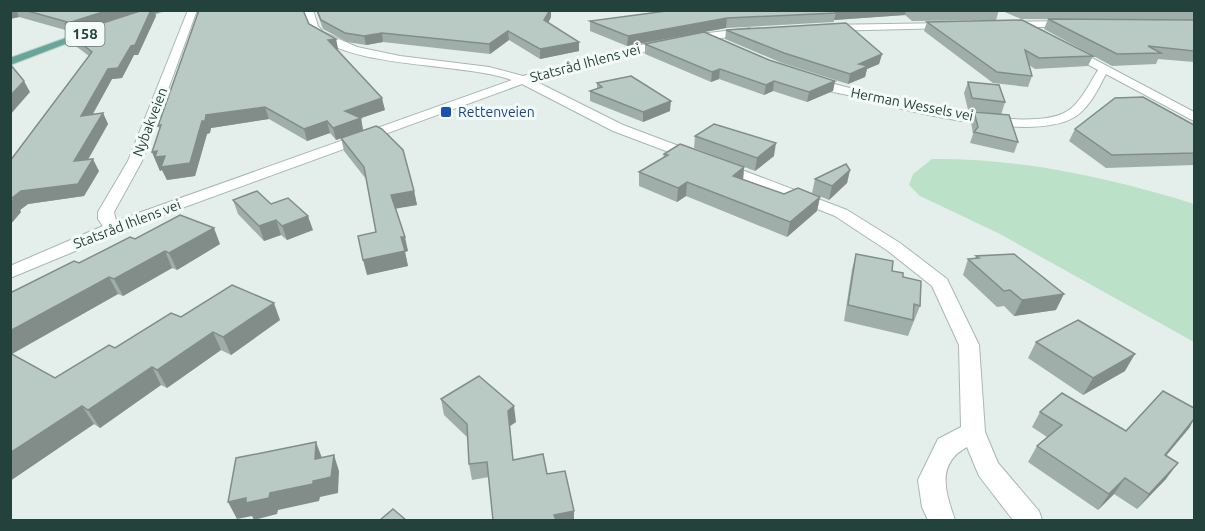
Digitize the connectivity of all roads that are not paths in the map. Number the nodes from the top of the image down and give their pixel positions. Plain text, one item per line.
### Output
1 (162, 10) edge
2 (194, 10) edge
3 (308, 10) edge
4 (999, 16) dead end
5 (120, 23) edge
6 (1086, 24) edge
7 (988, 25) edge
8 (1022, 25) junction
9 (965, 26) edge
10 (103, 28) edge
11 (809, 28) edge
12 (766, 30) edge
13 (705, 36) junction
14 (726, 46) edge
15 (10, 62) edge
16 (1104, 69) junction
17 (798, 76) edge
18 (523, 80) junction
19 (1194, 117) edge
20 (113, 229) junction
21 (10, 273) edge
22 (973, 432) junction
23 (942, 520) edge
24 (1029, 520) edge

1 - 5 main road, 158
2 - 20 street, Nybakveien
3 - 18 street
4 - 8 street
6 - 8 street
7 - 8 street
8 - 16 street
9 - 11 street
10 - 15 main road, 158
12 - 13 street, Statsråd Ihlens vei
13 - 14 street
13 - 18 street, Statsråd Ihlens vei
16 - 17 street, Herman Wessels vei
16 - 19 street
18 - 20 street, Statsråd Ihlens vei
18 - 22 street
20 - 21 street, Statsråd Ihlens vei
22 - 23 street
22 - 24 street

